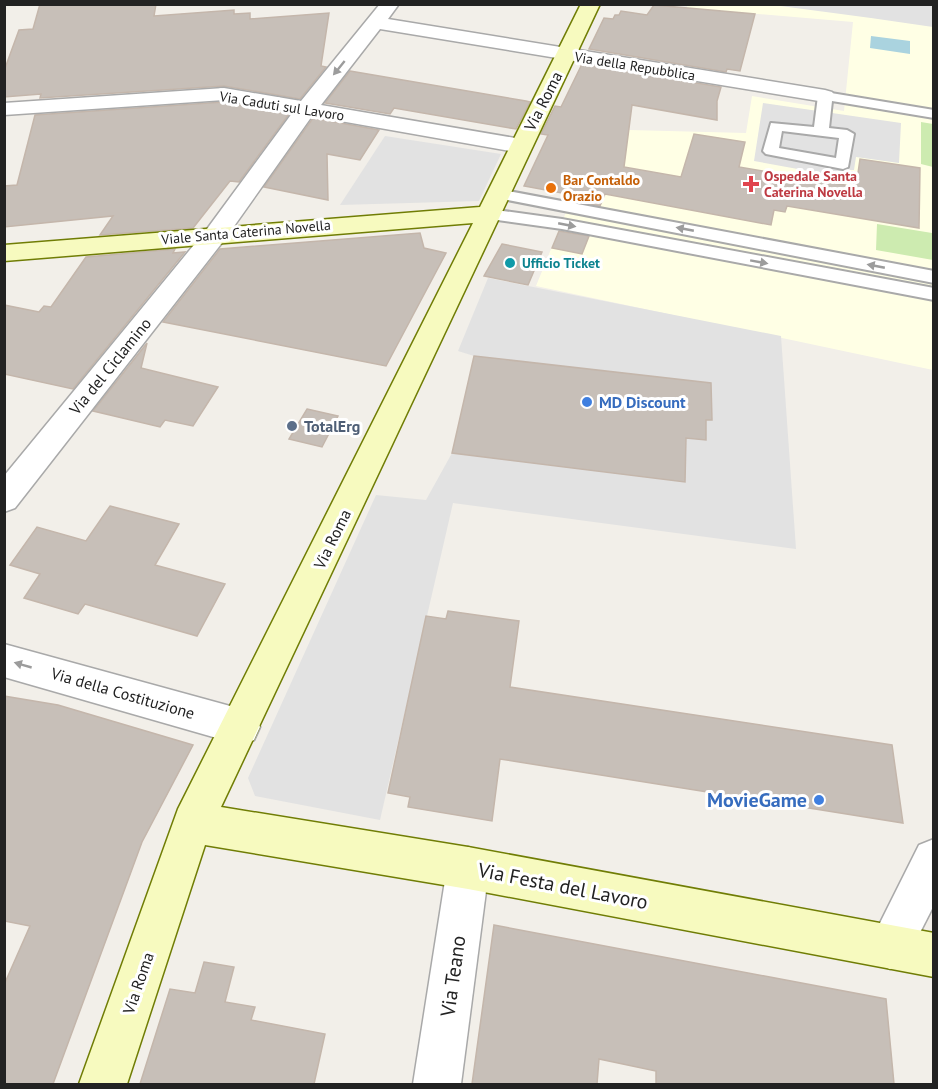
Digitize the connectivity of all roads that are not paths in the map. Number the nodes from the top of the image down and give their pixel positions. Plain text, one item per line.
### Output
1 (390, 4) edge
2 (591, 4) edge
3 (375, 23) junction
4 (567, 54) junction
5 (825, 96) junction
6 (4, 109) edge
7 (306, 109) junction
8 (933, 114) edge
9 (821, 132) junction
10 (521, 146) junction
11 (536, 202) junction
12 (493, 204) junction
13 (530, 219) junction
14 (216, 234) junction
15 (4, 253) edge
16 (933, 277) edge
17 (933, 294) edge
18 (4, 499) edge
19 (4, 660) edge
20 (241, 727) junction
21 (192, 822) junction
22 (933, 860) edge
23 (468, 868) junction
24 (890, 947) junction
25 (933, 960) edge
26 (103, 1084) edge
27 (437, 1084) edge

1 - 3 street, Via del Ciclamino
2 - 4 main road, Via Roma
3 - 4 street, Via della Repubblica
3 -> 7 street, Via del Ciclamino
4 - 5 street, Via della Repubblica
4 - 10 main road, Via Roma
5 - 8 lane
5 - 9 lane
6 - 7 street, Via Caduti sul Lavoro
7 - 10 street, Via Caduti sul Lavoro
7 - 14 street, Via del Ciclamino
9 - 9 lane
10 - 12 main road, Via Roma
11 - 12 lane
11 - 13 lane
16 -> 11 lane
12 - 13 lane
12 - 14 main road, Viale Santa Caterina Novella
12 - 20 main road, Via Roma
13 -> 17 lane
14 - 15 main road, Viale Santa Caterina Novella
14 - 18 street, Via del Ciclamino
20 -> 19 street, Via della Costituzione
20 - 21 main road, Via Roma
21 - 23 main road, Via Festa del Lavoro
21 - 26 main road, Via Roma
22 - 24 street
23 - 24 main road, Via Festa del Lavoro
23 - 27 street, Via Teano
24 - 25 main road, Via Festa del Lavoro

